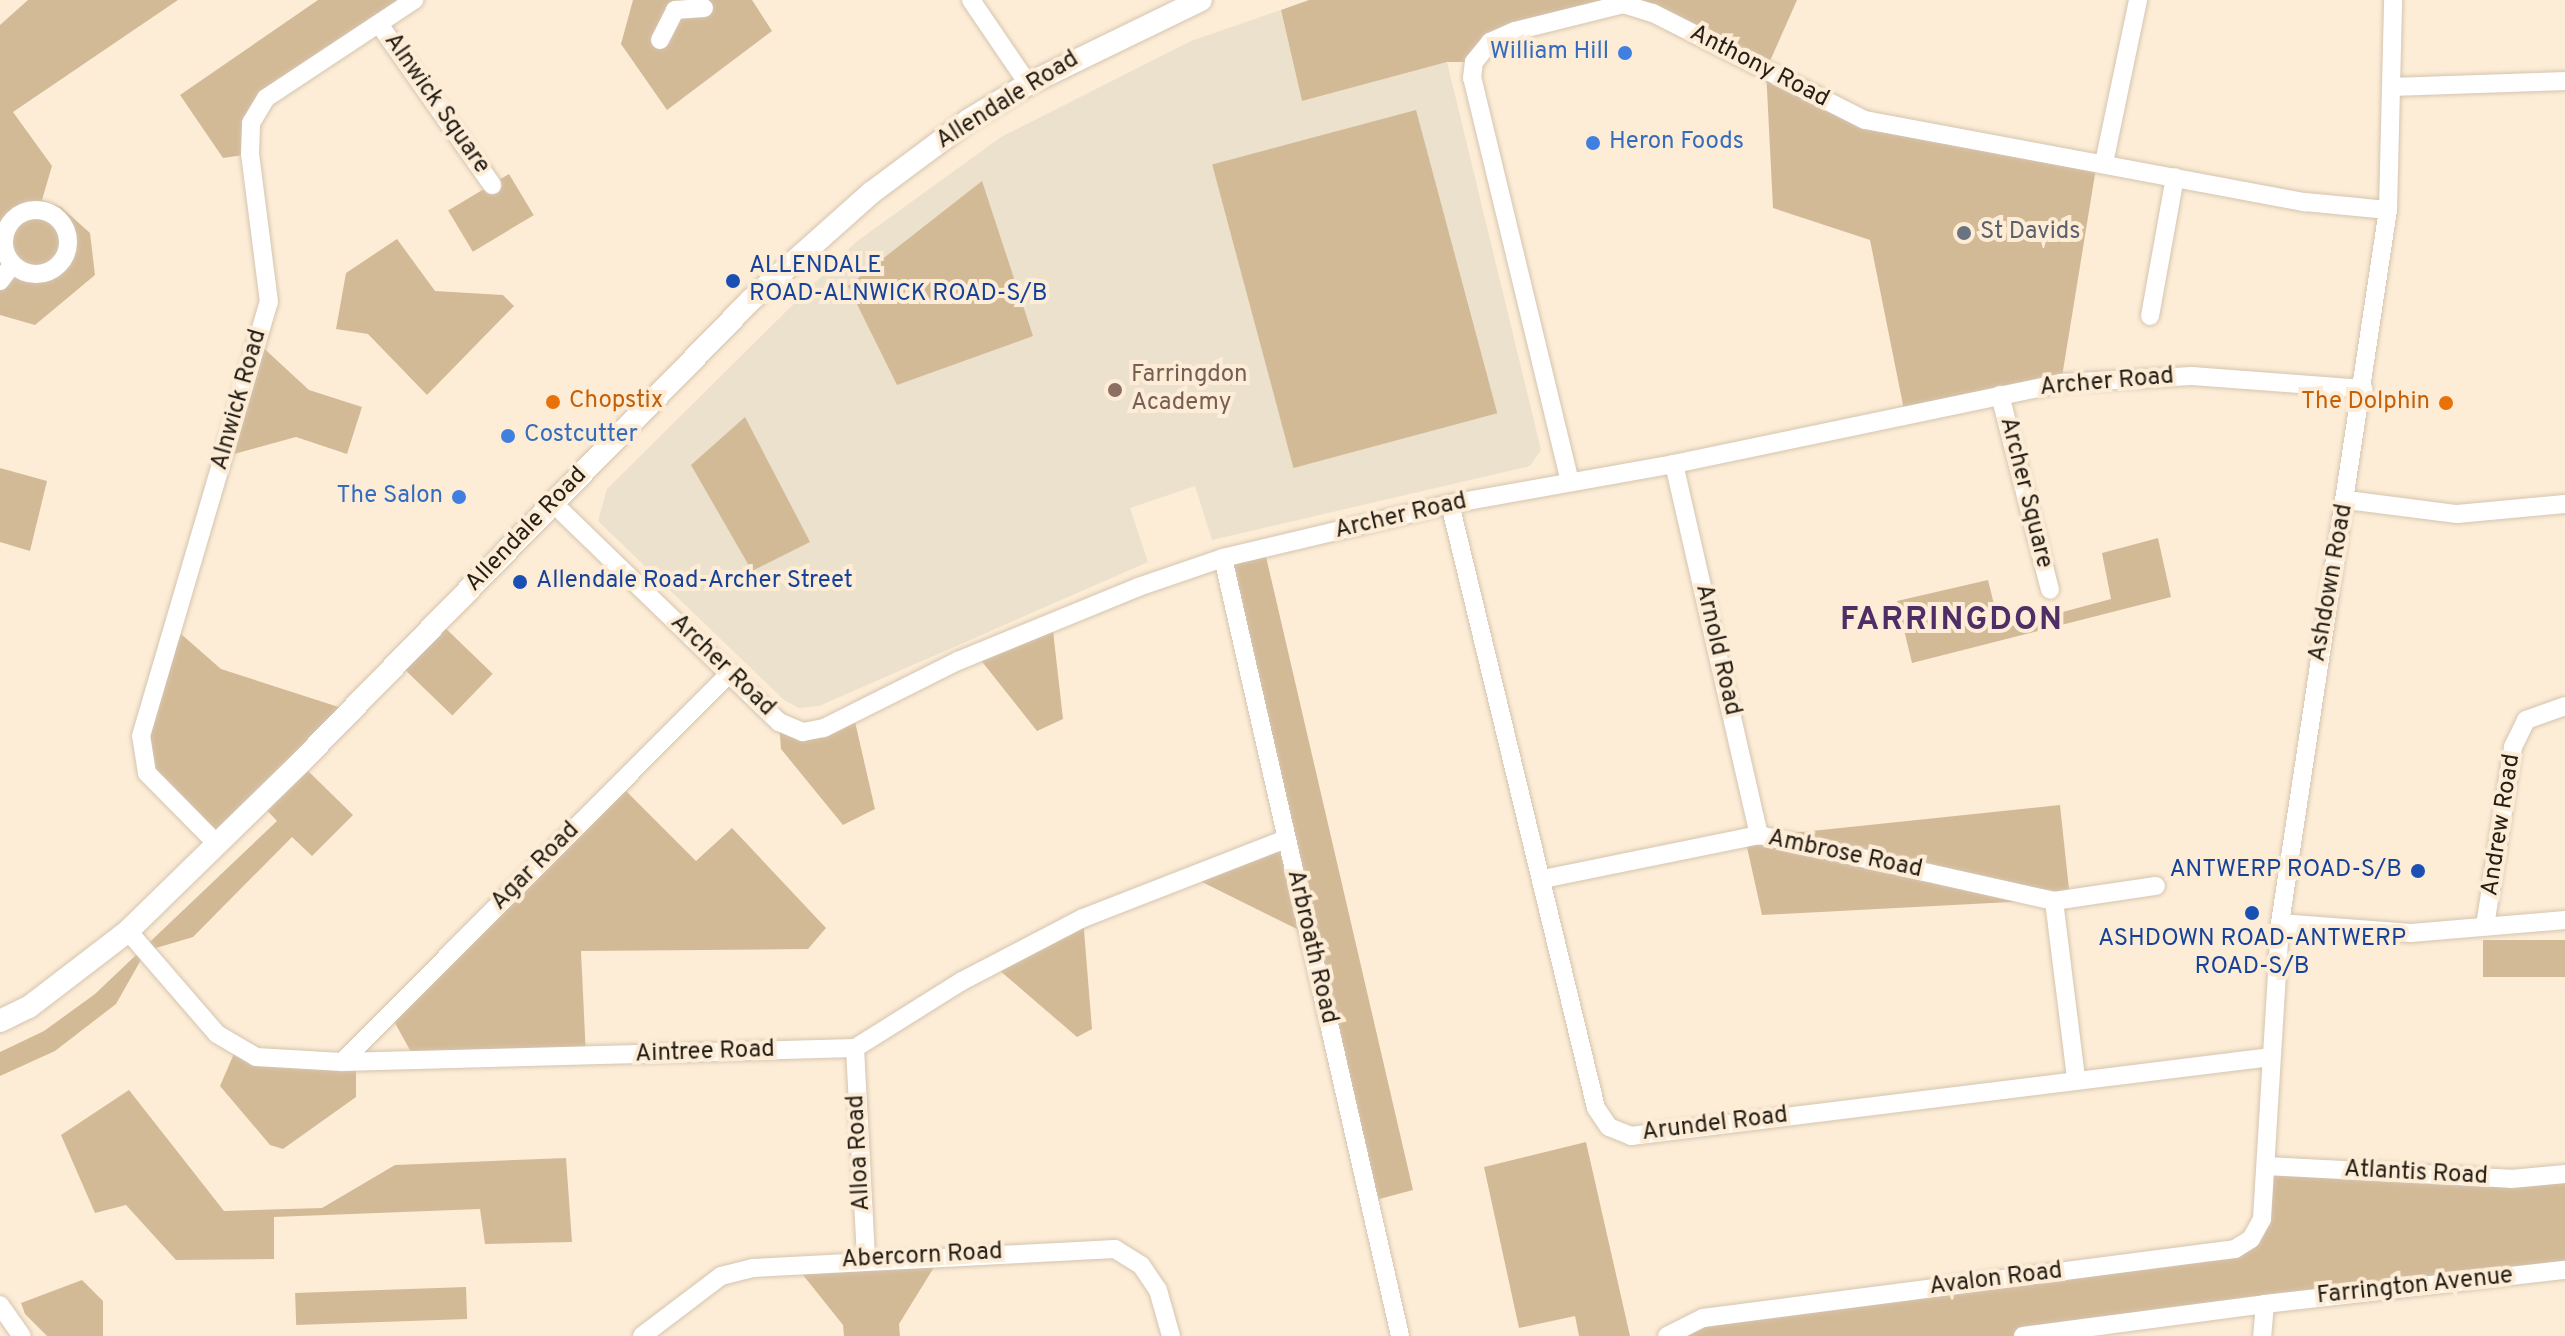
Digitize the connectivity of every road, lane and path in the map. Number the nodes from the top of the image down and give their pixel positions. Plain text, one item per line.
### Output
1 (414, 0) edge
2 (971, 0) edge
3 (1201, 0) edge
4 (2138, 0) edge
5 (2393, 0) edge
6 (672, 5) edge
7 (704, 8) dead end
8 (379, 24) junction
9 (660, 40) dead end
10 (2565, 81) edge
11 (1028, 84) junction
12 (2393, 87) junction
13 (2104, 163) junction
14 (2175, 177) junction
15 (492, 185) dead end
16 (2388, 210) junction
17 (13, 264) dead end
18 (0, 281) edge
19 (2150, 316) dead end
20 (2364, 389) junction
21 (2000, 395) junction
22 (1674, 464) junction
23 (1570, 482) junction
24 (2347, 500) junction
25 (553, 503) junction
26 (1450, 504) junction
27 (2565, 504) edge
28 (1223, 558) junction
29 (2050, 590) dead end
30 (730, 673) junction
31 (2565, 706) edge
32 (1759, 835) junction
33 (1286, 839) junction
34 (218, 845) junction
35 (1543, 879) junction
36 (2156, 886) dead end
37 (2054, 901) junction
38 (2565, 920) edge
39 (2280, 923) junction
40 (2485, 926) junction
41 (128, 931) junction
42 (0, 1021) edge
43 (855, 1048) junction
44 (2271, 1057) junction
45 (342, 1062) junction
46 (2076, 1078) junction
47 (2266, 1166) junction
48 (2565, 1174) edge
49 (866, 1259) junction
50 (2565, 1270) edge
51 (2265, 1304) junction
52 (0, 1305) edge
53 (22, 1336) edge
54 (642, 1336) edge
55 (1171, 1336) edge
56 (1400, 1336) edge
57 (1667, 1336) edge
58 (2023, 1336) edge
59 (2262, 1336) edge

1 - 8 street, Alnwick Road
2 - 11 street
3 - 11 street, Allendale Road
4 - 13 street
5 - 12 street, Ashdown Road
6 - 7 street
6 - 9 street
8 - 15 street, Alnwick Square
8 - 34 street, Alnwick Road
10 - 12 street
11 - 25 street, Allendale Road
12 - 16 street, Ashdown Road
13 - 14 street, Anthony Road
13 - 23 street, Anthony Road
14 - 16 street, Anthony Road
14 - 19 street
16 - 20 street, Ashdown Road
17 - 18 street
20 - 21 street, Archer Road
20 - 24 street, Ashdown Road
21 - 22 street, Archer Road
21 - 29 street, Archer Square
22 - 23 street, Archer Road
22 - 32 street, Arnold Road
23 - 26 street, Archer Road
24 - 27 street
24 - 39 street, Ashdown Road
25 - 30 street, Archer Road
25 - 34 street, Allendale Road
26 - 28 street, Archer Road
26 - 35 street, Arundel Road
28 - 30 street, Archer Road
28 - 33 street, Arbroath Road
30 - 45 street, Agar Road
31 - 40 street, Andrew Road
32 - 35 street, Ambrose Road
32 - 37 street, Ambrose Road
33 - 43 street
33 - 56 street, Arbroath Road
34 - 41 street, Allendale Road
35 - 46 street, Arundel Road
36 - 37 street, Ambrose Road
37 - 46 street
38 - 40 street
39 - 40 street
39 - 44 street, Ashdown Road
41 - 42 street, Allendale Road
41 - 45 street, Aintree Road
43 - 45 street, Aintree Road
43 - 49 street, Alloa Road
44 - 46 street, Arundel Road
44 - 47 street, Ashdown Road
47 - 48 street, Atlantis Road
47 - 57 street, Avalon Road
49 - 54 street, Abercorn Road
49 - 55 street, Abercorn Road
50 - 51 street, Farrington Avenue
51 - 58 street, Farrington Avenue
51 - 59 street
52 - 53 street

